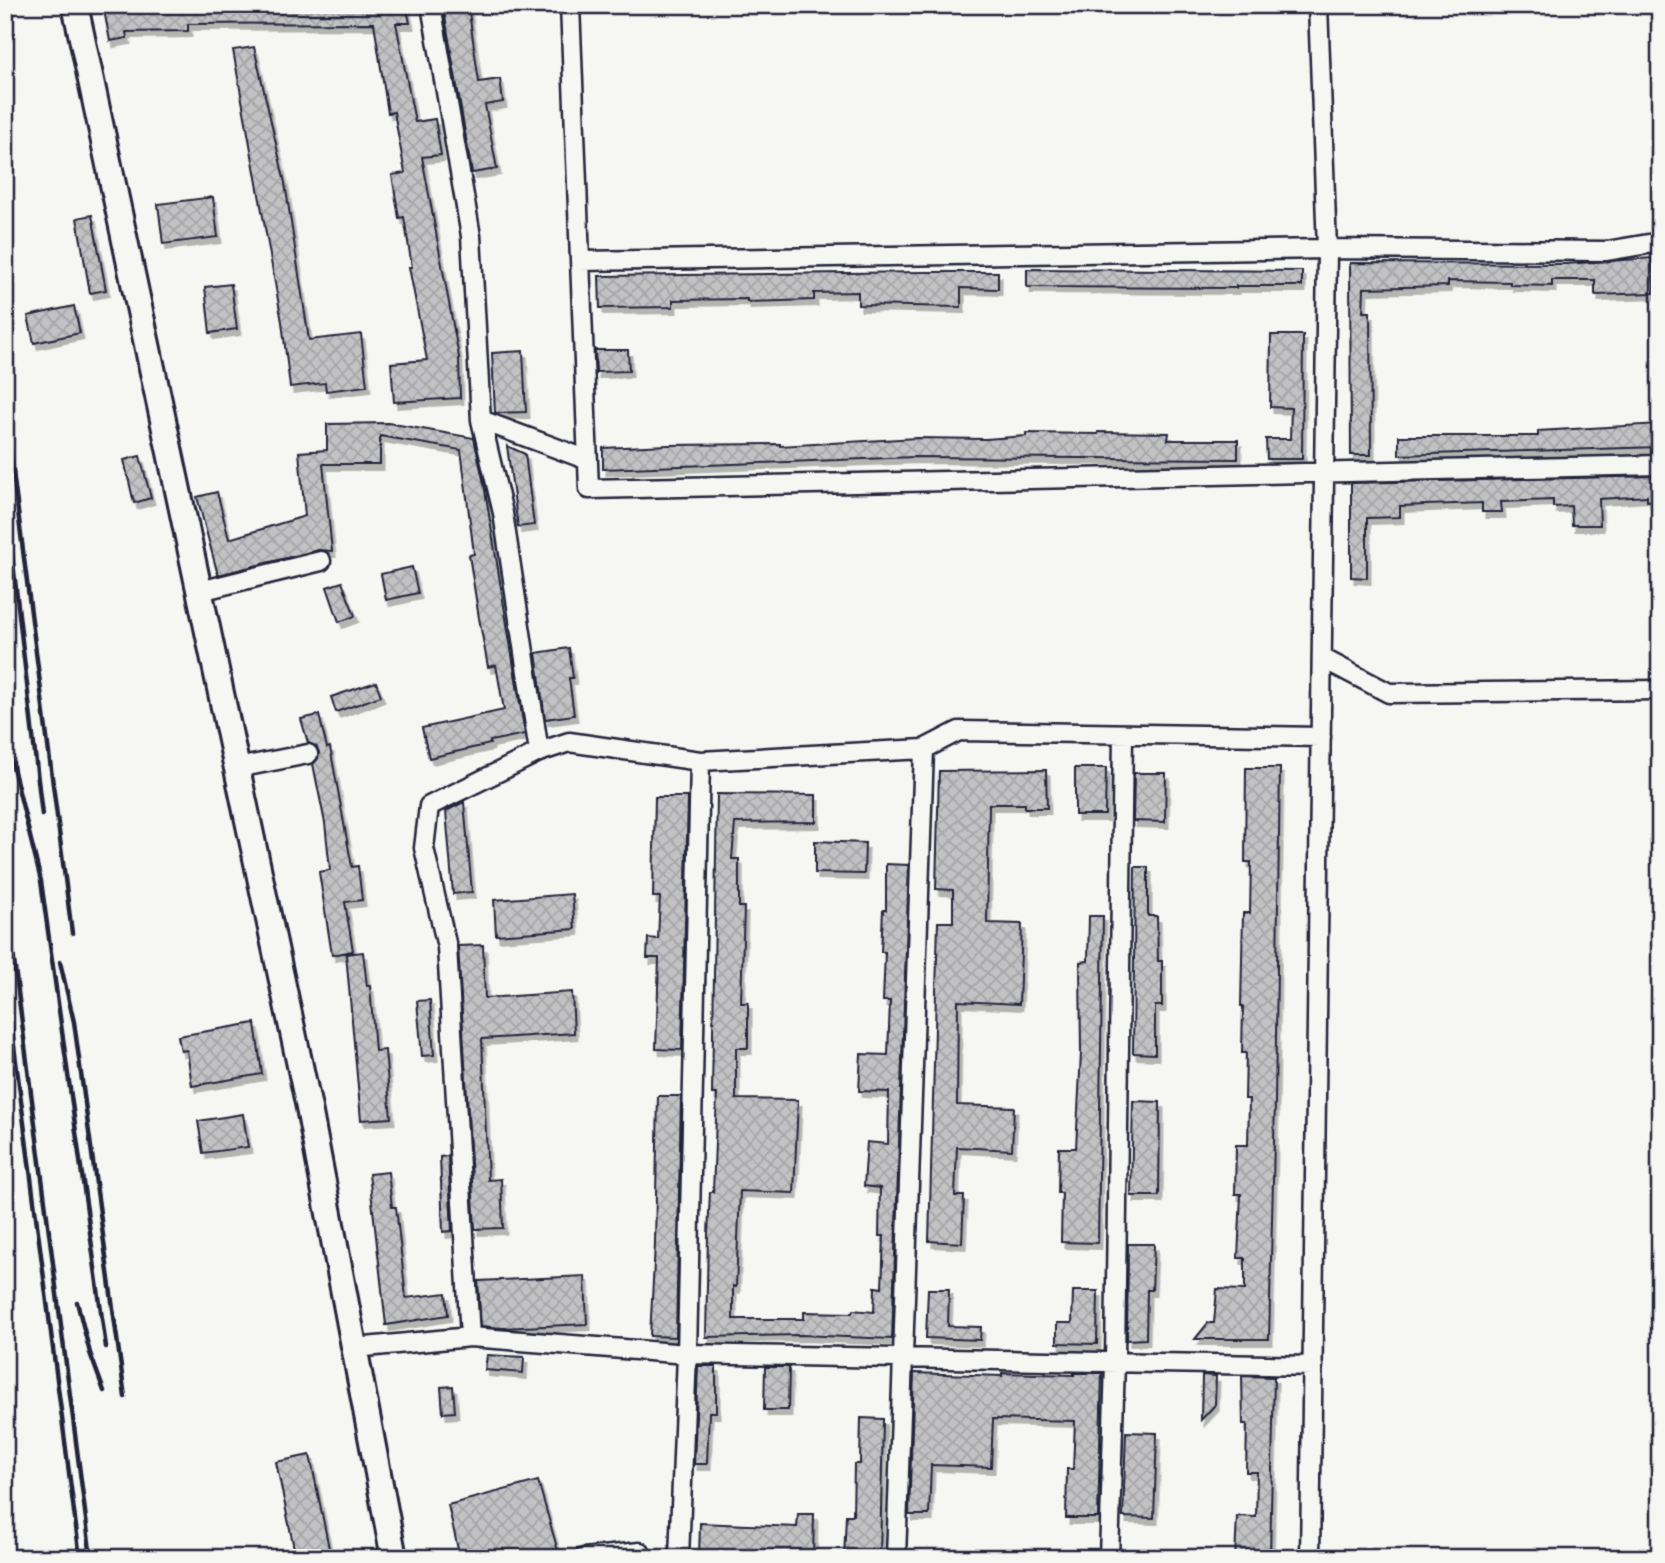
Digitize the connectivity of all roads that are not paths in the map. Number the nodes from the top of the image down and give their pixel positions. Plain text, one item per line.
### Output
1 (75, 5) edge
2 (431, 5) edge
3 (570, 5) edge
4 (1318, 5) edge
5 (1660, 243) edge
6 (1327, 249) junction
7 (580, 261) junction
8 (481, 420) junction
9 (588, 460) junction
10 (1660, 465) edge
11 (1324, 472) junction
12 (321, 561) dead end
13 (200, 591) junction
14 (1322, 658) junction
15 (1660, 690) edge
16 (1123, 734) junction
17 (1321, 737) junction
18 (924, 749) junction
19 (539, 752) junction
20 (308, 754) dead end
21 (700, 761) junction
22 (237, 768) junction
23 (470, 1337) junction
24 (355, 1348) junction
25 (687, 1354) junction
26 (905, 1358) junction
27 (1115, 1362) junction
28 (1313, 1366) junction
29 (640, 1552) dead end
30 (394, 1558) edge
31 (584, 1558) edge
32 (679, 1558) edge
33 (896, 1558) edge
34 (1109, 1558) edge
35 (1310, 1558) edge

1 - 13 main road
2 - 8 street
3 - 7 street
4 - 6 street
5 - 6 street
6 - 7 street
6 - 11 street
7 - 9 street
8 - 9 street
8 - 19 street
9 - 11 street
10 - 11 street
11 - 14 street
12 - 13 street
13 - 22 main road
14 - 15 street
14 - 17 street
16 - 17 street
16 - 18 street
16 - 27 street
17 - 28 street
18 - 21 street
18 - 26 street
19 - 21 street
19 - 23 street
20 - 22 street
21 - 25 street
22 - 24 main road
23 - 24 street
23 - 25 street
24 - 30 main road
25 - 26 street
25 - 32 street
26 - 27 street
26 - 33 street
27 - 28 street
27 - 34 street
28 - 35 street
29 - 31 street

